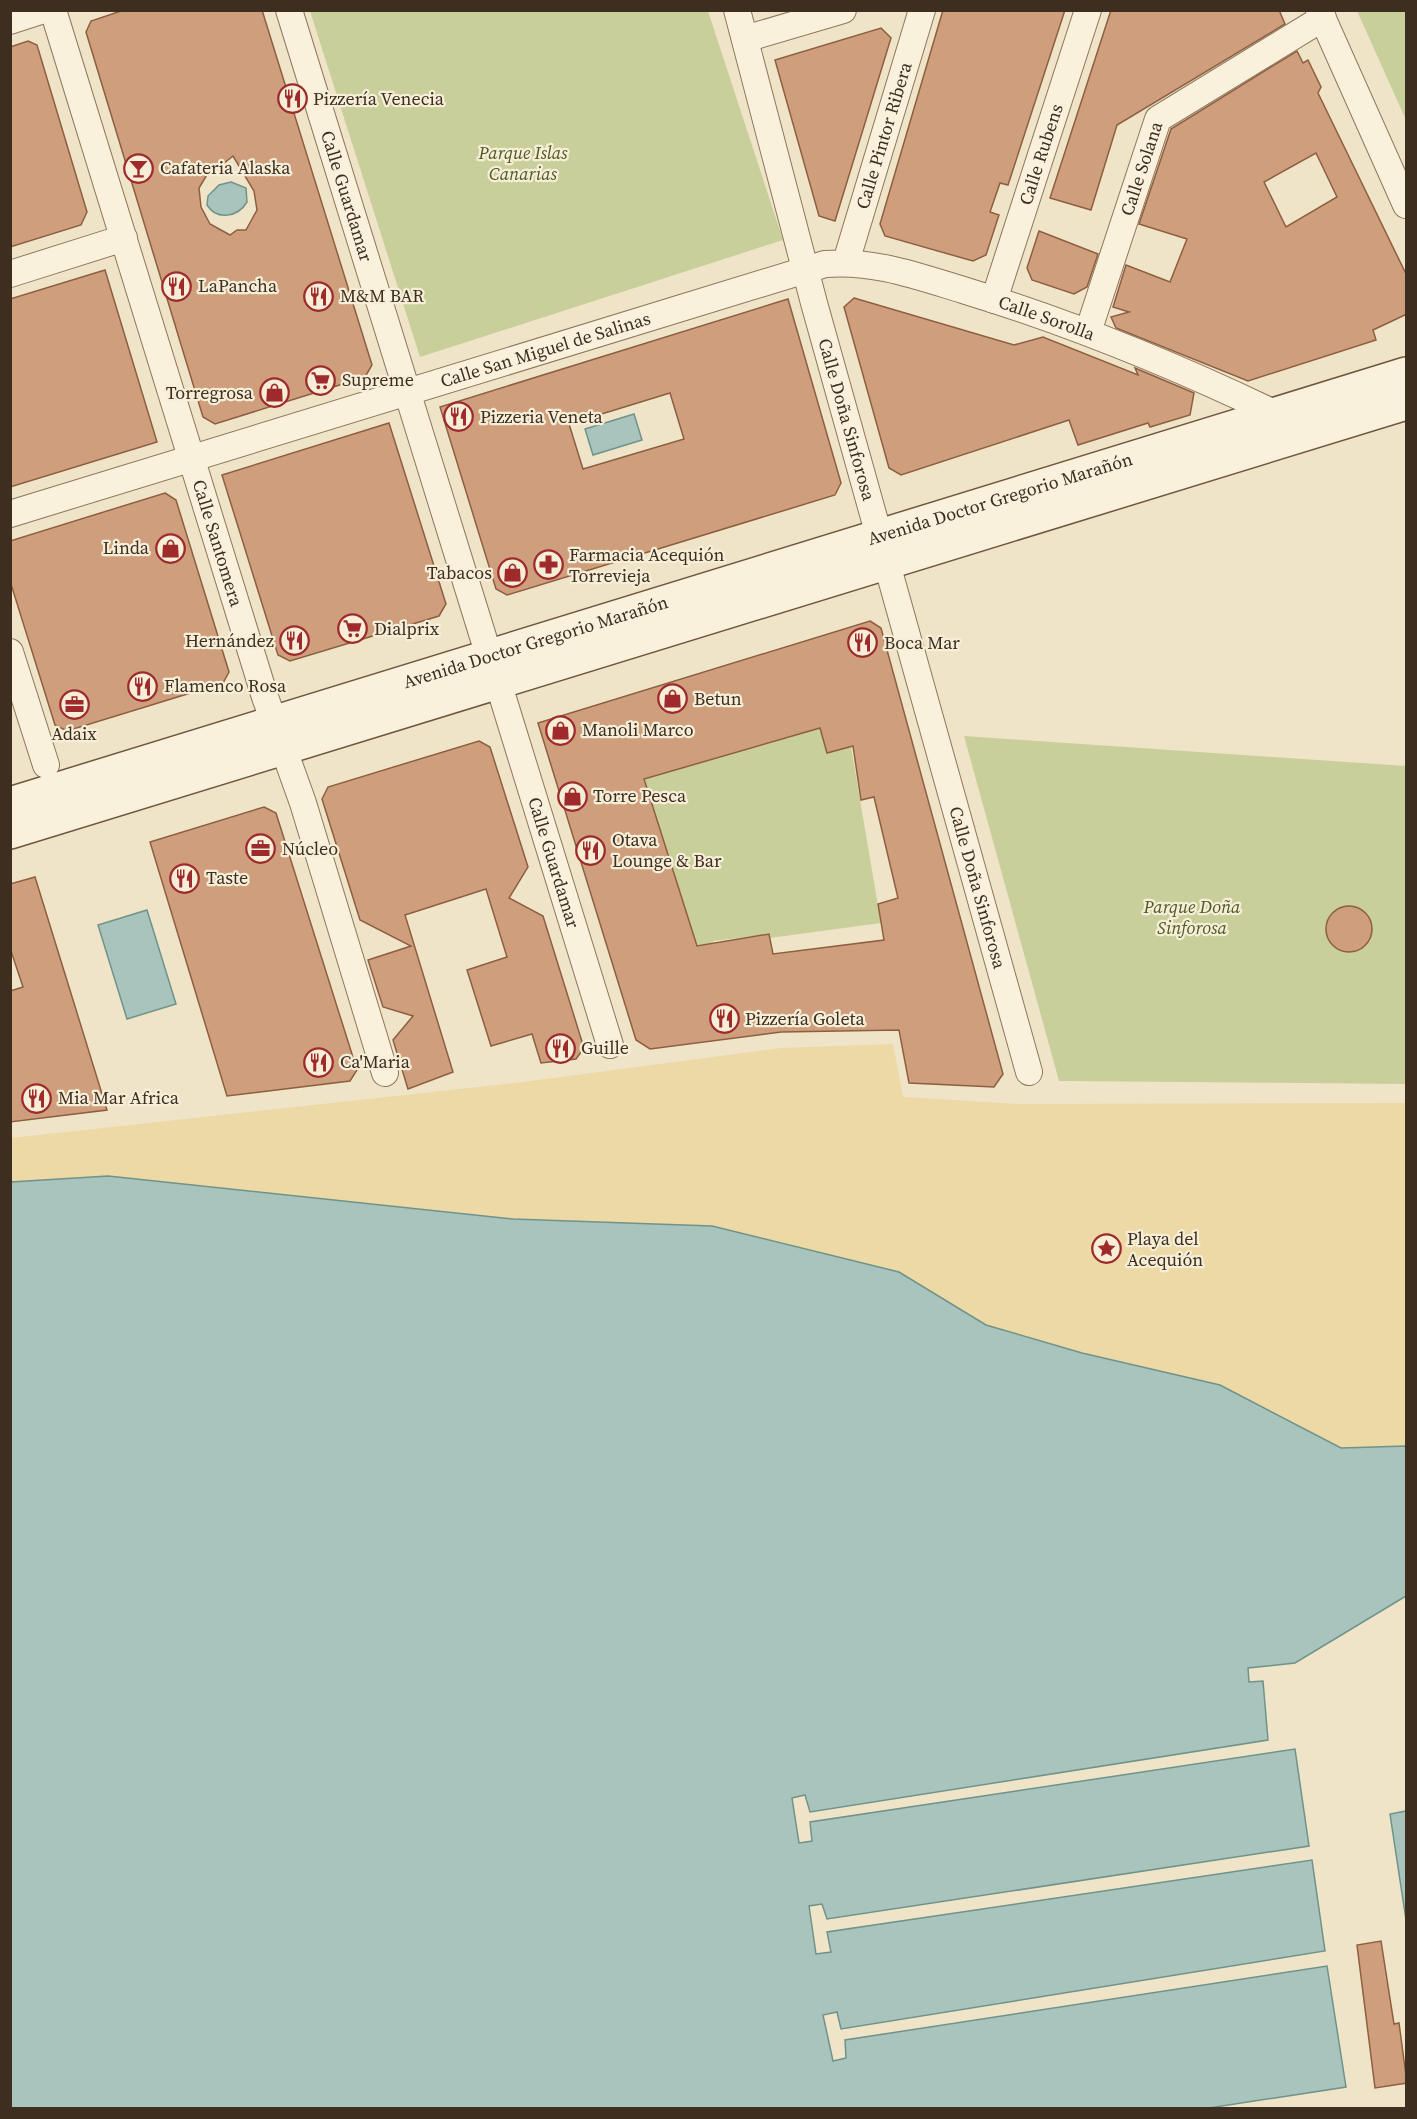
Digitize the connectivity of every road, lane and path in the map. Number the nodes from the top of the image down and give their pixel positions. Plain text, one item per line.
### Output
1 (44, 10) edge
2 (53, 10) edge
3 (289, 10) edge
4 (736, 10) edge
5 (843, 10) edge
6 (922, 10) edge
7 (1088, 10) edge
8 (1321, 14) edge
9 (10, 21) edge
10 (745, 39) junction
11 (1407, 205) edge
12 (124, 238) junction
13 (846, 262) junction
14 (805, 268) junction
15 (10, 274) edge
16 (994, 300) junction
17 (1088, 332) junction
18 (1407, 374) edge
19 (407, 391) junction
20 (1407, 403) edge
21 (1276, 414) junction
22 (192, 458) junction
23 (10, 514) edge
24 (884, 549) junction
25 (10, 652) edge
26 (494, 669) junction
27 (279, 735) junction
28 (46, 765) dead end
29 (10, 804) edge
30 (10, 832) edge
31 (610, 1045) dead end
32 (1029, 1072) dead end
33 (385, 1073) dead end

1 - 9 street
2 - 12 street, Calle Santomera
3 - 19 street, Calle Guardamar
4 - 10 street, Calle Doña Sinforosa
5 - 10 street
6 - 13 street, Calle Pintor Ribera
7 - 16 street, Calle Rubens
8 - 11 street
8 - 17 street, Calle Solana
10 - 14 street, Calle Doña Sinforosa
12 - 15 street
12 - 22 street, Calle Santomera
13 - 14 street, Calle Sorolla
13 - 16 street, Calle Sorolla
14 - 19 street, Calle San Miguel de Salinas
14 - 24 street, Calle Doña Sinforosa
16 - 17 street, Calle Sorolla
17 - 21 street, Calle Sorolla
18 - 21 street, Avenida Doctor Gregorio Marañón
19 - 22 street, Calle San Miguel de Salinas
19 - 26 street, Calle Guardamar
20 - 24 street, Avenida Doctor Gregorio Marañón
21 - 24 street, Avenida Doctor Gregorio Marañón
22 - 23 street, Calle San Miguel de Salinas
22 - 27 street, Calle Santomera
24 - 26 street, Avenida Doctor Gregorio Marañón
24 - 32 street, Calle Doña Sinforosa
25 - 28 street
26 - 27 street, Avenida Doctor Gregorio Marañón
26 - 31 street, Calle Guardamar
27 - 29 street, Avenida Doctor Gregorio Marañón
27 - 30 street, Avenida Doctor Gregorio Marañón
27 - 33 street, Calle Santomera

